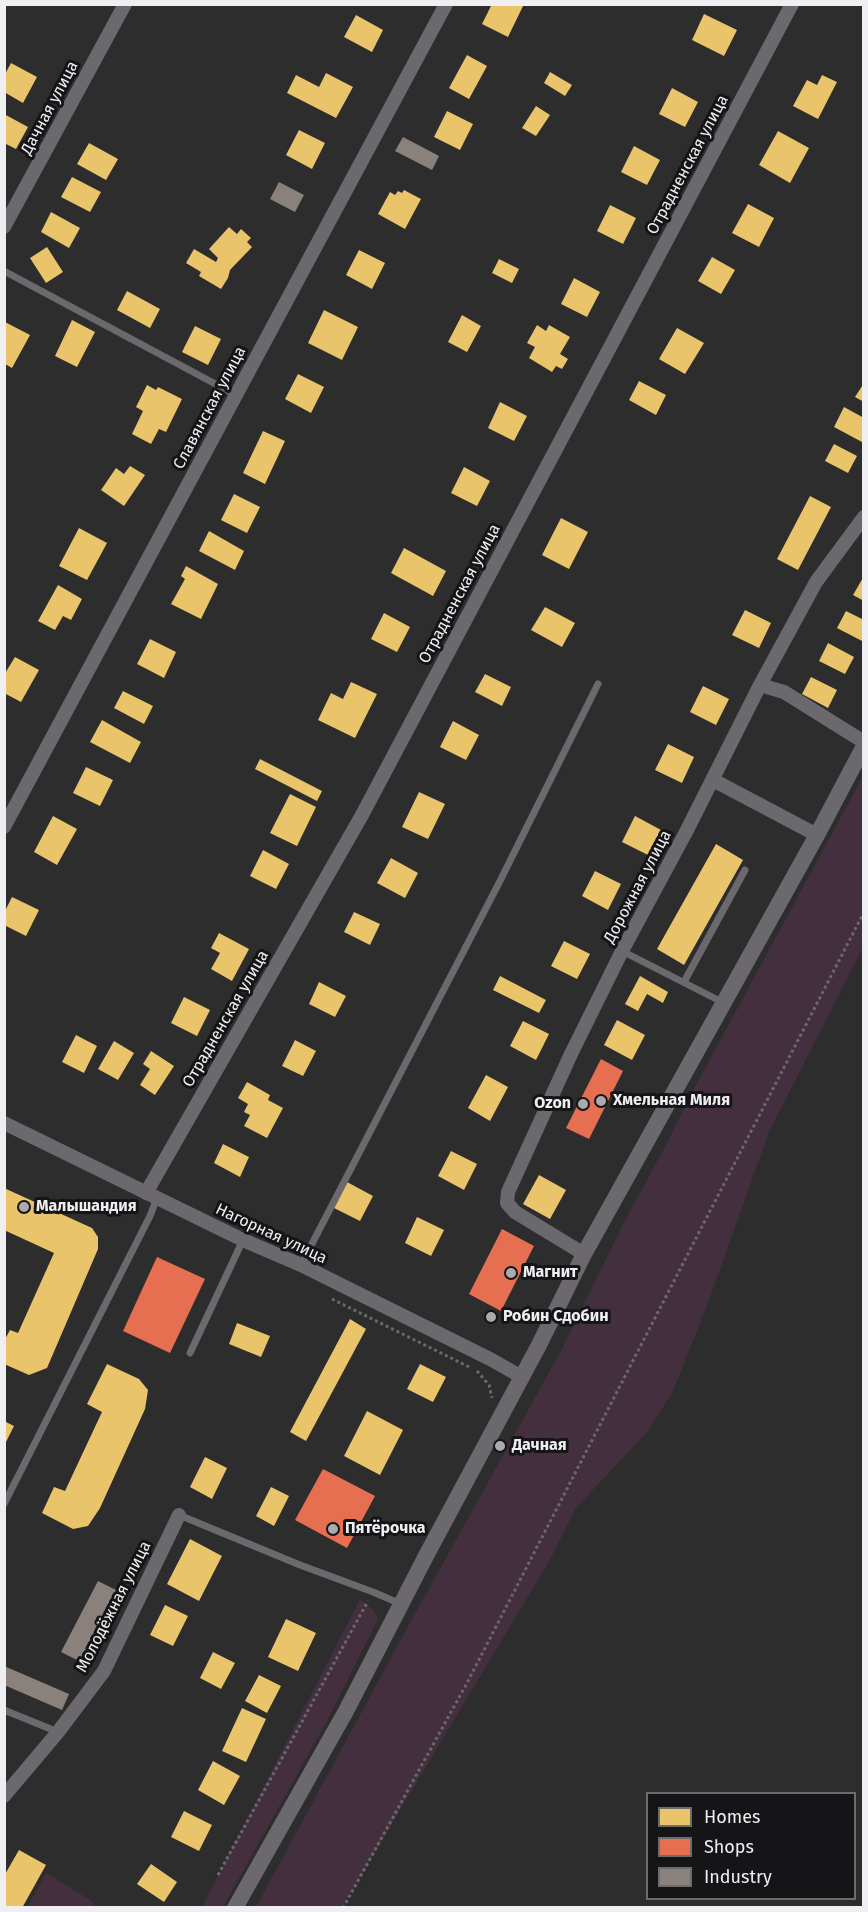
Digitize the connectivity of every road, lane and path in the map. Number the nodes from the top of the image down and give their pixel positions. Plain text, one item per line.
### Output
1 (125, 4) edge
2 (446, 4) edge
3 (792, 4) edge
4 (4, 227) edge
5 (4, 271) edge
6 (236, 395) junction
7 (864, 517) edge
8 (598, 684) dead end
9 (760, 686) junction
10 (864, 744) edge
11 (713, 780) junction
12 (4, 827) edge
13 (817, 835) junction
14 (745, 870) dead end
15 (864, 912) edge
16 (622, 951) junction
17 (684, 982) junction
18 (724, 1003) junction
19 (4, 1123) edge
20 (151, 1195) junction
21 (243, 1240) junction
22 (585, 1254) junction
23 (301, 1265) junction
24 (329, 1297) dead end
25 (190, 1353) dead end
26 (522, 1377) junction
27 (493, 1402) dead end
28 (4, 1504) edge
29 (179, 1515) joint
30 (373, 1592) junction
31 (401, 1604) junction
32 (4, 1710) edge
33 (58, 1732) junction
34 (4, 1796) edge
35 (218, 1875) dead end
36 (235, 1908) edge
37 (343, 1908) edge

1 - 4 street, Дачная улица
2 - 6 street, Славянская улица
3 - 20 street, Отрадненская улица
5 - 6 lane
6 - 12 street, Славянская улица
7 - 9 street, Дорожная улица
8 - 23 lane
9 - 10 street
9 - 11 street, Дорожная улица
10 - 13 street
11 - 13 street
11 - 16 street, Дорожная улица
13 - 18 street
14 - 17 lane
15 - 37 path
16 - 17 lane
16 - 22 street, Дорожная улица
17 - 18 lane
18 - 22 street
19 - 20 street, Нагорная улица
20 - 21 street, Нагорная улица
20 - 28 lane
21 - 23 street, Нагорная улица
21 - 25 lane
22 - 26 street
23 - 26 street, Нагорная улица
24 - 27 path
26 - 31 street
29 - 30 lane
29 - 33 street, Молодёжная улица
30 - 31 lane
30 - 35 path
31 - 36 street
32 - 33 lane
33 - 34 street, Молодёжная улица

